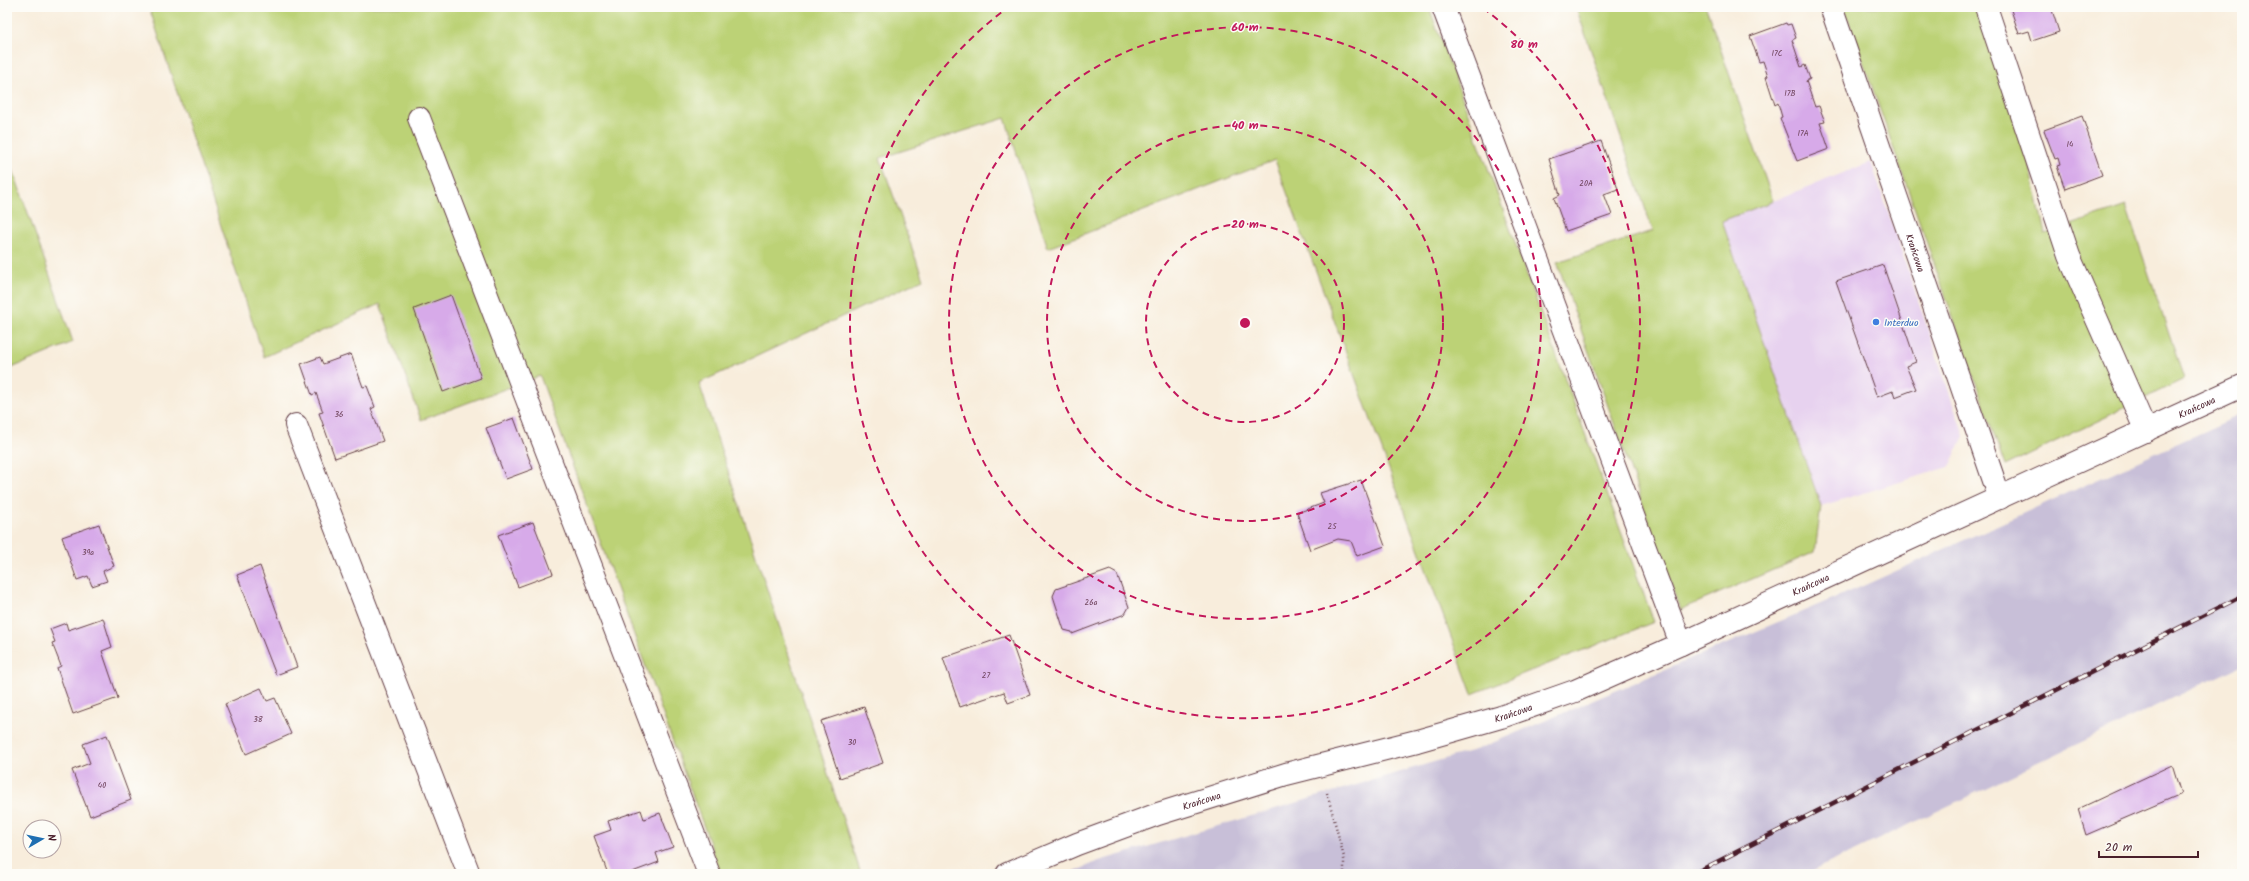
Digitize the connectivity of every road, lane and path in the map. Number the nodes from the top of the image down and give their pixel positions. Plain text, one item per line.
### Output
1 (1443, 7) edge
2 (1831, 7) edge
3 (1986, 7) edge
4 (419, 118) dead end
5 (2242, 386) edge
6 (296, 425) dead end
7 (2146, 431) junction
8 (2000, 498) junction
9 (1681, 644) junction
10 (1320, 765) junction
11 (469, 874) edge
12 (709, 874) edge
13 (1007, 874) edge
14 (1344, 874) edge

1 - 9 street
2 - 8 street, Krańcowa
3 - 7 street
4 - 12 street
5 - 7 street, Krańcowa
6 - 11 street
7 - 8 street, Krańcowa
8 - 9 street, Krańcowa
9 - 10 street, Krańcowa
10 - 13 street, Krańcowa
10 - 14 path

